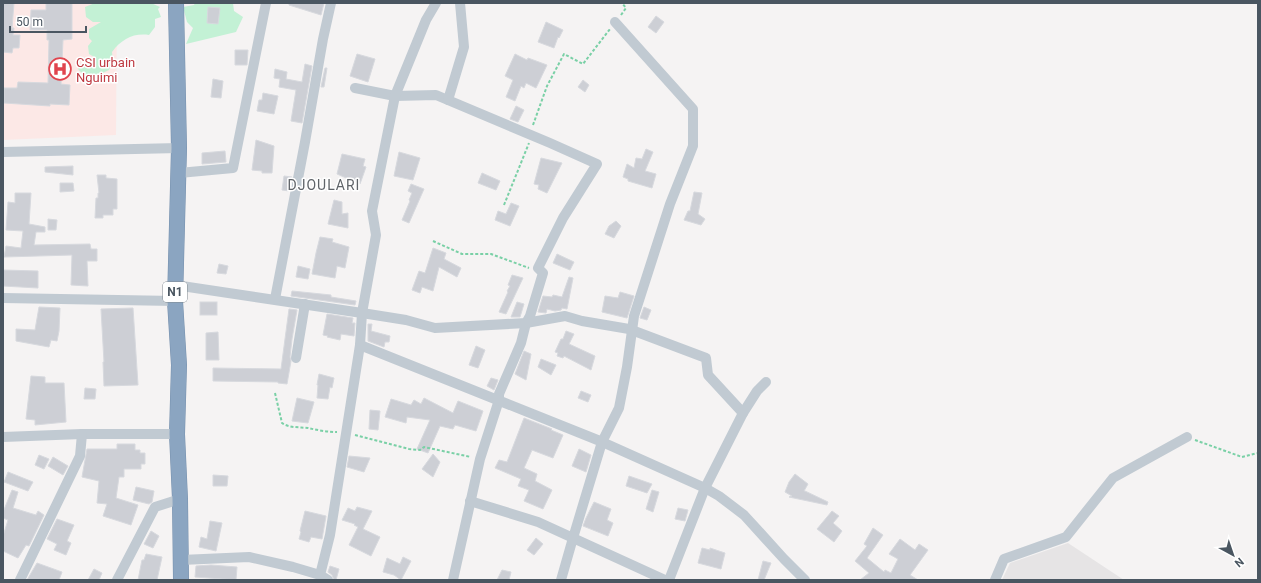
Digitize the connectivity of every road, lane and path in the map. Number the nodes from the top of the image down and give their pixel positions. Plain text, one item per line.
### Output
1 (176, 3) edge
2 (266, 3) edge
3 (331, 3) edge
4 (436, 3) edge
5 (460, 3) edge
6 (622, 3) edge
7 (615, 22) junction
8 (355, 88) dead end
9 (395, 96) junction
10 (448, 100) junction
11 (530, 134) junction
12 (179, 148) junction
13 (3, 152) edge
14 (178, 174) junction
15 (504, 205) dead end
16 (433, 241) dead end
17 (543, 273) junction
18 (175, 285) junction
19 (3, 298) edge
20 (275, 299) junction
21 (175, 301) junction
22 (305, 304) junction
23 (362, 312) junction
24 (526, 324) junction
25 (632, 330) junction
26 (360, 345) junction
27 (296, 358) dead end
28 (766, 382) dead end
29 (275, 393) dead end
30 (499, 400) junction
31 (743, 413) junction
32 (346, 432) junction
33 (82, 434) junction
34 (177, 434) junction
35 (3, 437) edge
36 (1187, 437) joint
37 (602, 442) junction
38 (1258, 453) edge
39 (480, 459) junction
40 (705, 488) junction
41 (180, 499) junction
42 (470, 501) junction
43 (572, 538) junction
44 (181, 560) junction
45 (324, 578) edge
46 (20, 580) edge
47 (117, 580) edge
48 (181, 580) edge
49 (453, 580) edge
50 (561, 580) edge
51 (665, 580) edge
52 (669, 580) edge
53 (805, 580) edge
54 (995, 580) edge

1 - 12 highway, N1
2 - 14 street
3 - 20 street
4 - 9 street
5 - 10 street
6 - 7 path
7 - 11 path
7 - 25 street
8 - 9 street
9 - 10 street
9 - 23 street
10 - 11 street
11 - 15 path
11 - 17 street
12 - 13 street
12 - 14 highway, N1
14 - 18 highway, N1
16 - 17 path
17 - 24 street
18 - 20 street
18 - 21 highway, N1
19 - 21 street
20 - 22 street
21 - 34 highway, N1
22 - 23 street
22 - 27 street
23 - 24 street
23 - 26 street
24 - 25 street
24 - 30 street
25 - 31 street
25 - 37 street
26 - 30 street
26 - 32 street
28 - 31 street
29 - 32 path
30 - 37 street
30 - 39 street
31 - 40 street
32 - 39 path
32 - 45 street
33 - 34 street
33 - 35 street
33 - 46 street
34 - 41 highway, N1
36 - 38 path
36 - 54 street
37 - 40 street
37 - 43 street
39 - 42 street
40 - 52 street
40 - 53 street
41 - 44 highway, N1
41 - 47 street
42 - 43 street
42 - 49 street
43 - 50 street
43 - 51 street
44 - 45 street
44 - 48 highway, N1

